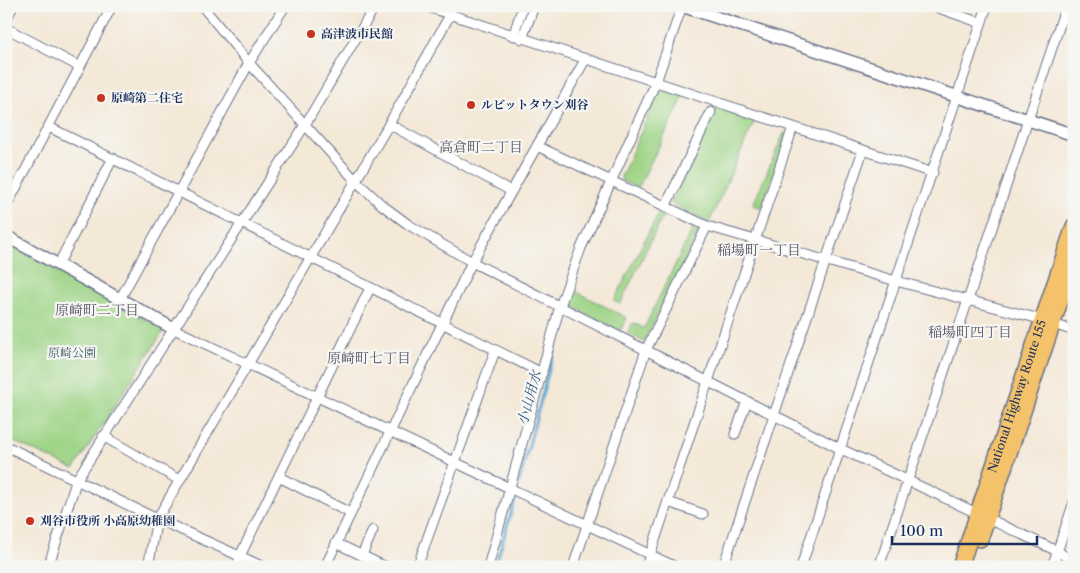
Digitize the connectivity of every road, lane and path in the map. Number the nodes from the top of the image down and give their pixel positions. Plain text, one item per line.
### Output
1 (13, 6) edge
2 (112, 6) edge
3 (202, 6) edge
4 (285, 6) edge
5 (375, 6) edge
6 (425, 6) edge
7 (523, 6) edge
8 (534, 6) edge
9 (682, 6) edge
10 (933, 6) edge
11 (987, 6) edge
12 (1066, 6) edge
13 (450, 15) junction
14 (6, 20) edge
15 (981, 23) junction
16 (6, 28) edge
17 (517, 38) junction
18 (585, 60) junction
19 (249, 63) junction
20 (80, 67) junction
21 (656, 82) junction
22 (958, 97) junction
23 (711, 112) dead end
24 (1027, 120) junction
25 (389, 124) junction
26 (305, 125) junction
27 (49, 126) junction
28 (793, 127) junction
29 (1074, 135) edge
30 (537, 146) junction
31 (863, 150) junction
32 (113, 158) junction
33 (933, 172) junction
34 (354, 180) junction
35 (613, 180) junction
36 (179, 191) junction
37 (511, 191) junction
38 (666, 205) junction
39 (6, 207) edge
40 (243, 223) junction
41 (707, 226) junction
42 (1074, 226) edge
43 (6, 236) edge
44 (756, 240) junction
45 (310, 257) junction
46 (826, 260) junction
47 (1074, 260) edge
48 (472, 262) junction
49 (58, 265) junction
50 (896, 281) junction
51 (370, 288) junction
52 (120, 299) junction
53 (968, 299) junction
54 (560, 306) junction
55 (1047, 322) junction
56 (442, 324) junction
57 (174, 329) junction
58 (1074, 330) edge
59 (646, 350) junction
60 (495, 351) junction
61 (247, 363) junction
62 (542, 373) junction
63 (709, 382) junction
64 (316, 396) junction
65 (747, 401) junction
66 (774, 415) junction
67 (390, 431) junction
68 (735, 434) dead end
69 (103, 436) junction
70 (6, 446) edge
71 (841, 448) junction
72 (455, 463) junction
73 (279, 477) junction
74 (77, 479) junction
75 (179, 480) junction
76 (908, 481) junction
77 (511, 488) junction
78 (668, 502) junction
79 (1074, 502) edge
80 (350, 513) junction
81 (702, 514) dead end
82 (982, 515) junction
83 (157, 519) junction
84 (587, 524) junction
85 (373, 530) dead end
86 (336, 543) junction
87 (1057, 551) junction
88 (362, 555) junction
89 (650, 555) junction
90 (240, 556) junction
91 (1074, 562) edge
92 (48, 566) edge
93 (72, 567) edge
94 (148, 567) edge
95 (237, 567) edge
96 (264, 567) edge
97 (325, 567) edge
98 (386, 567) edge
99 (417, 567) edge
100 (488, 567) edge
101 (573, 567) edge
102 (646, 567) edge
103 (676, 567) edge
104 (723, 567) edge
105 (801, 567) edge
106 (879, 567) edge
107 (960, 567) edge
108 (971, 567) edge
109 (1052, 567) edge

1 - 14 street
2 - 20 street
3 - 19 street
4 - 19 street
5 - 26 street
6 - 13 street
7 - 17 street
8 - 17 street
9 - 21 street
9 - 22 street
10 - 15 street
11 - 15 street
12 - 24 street
13 - 17 street
13 - 25 street
15 - 22 street
16 - 20 street
17 - 18 street
18 - 21 street
18 - 30 street
19 - 26 street
19 - 36 street
20 - 27 street
21 - 28 street
21 - 35 street
22 - 24 street
22 - 33 street
23 - 38 street
24 - 29 street
24 - 53 street
25 - 34 street
25 - 37 street
26 - 34 street
26 - 40 street
27 - 32 street
27 - 39 street
28 - 31 street
28 - 44 street
30 - 35 street
30 - 37 street
31 - 33 street
31 - 46 street
32 - 36 street
32 - 49 street
33 - 50 street
34 - 45 street
34 - 48 street
35 - 38 street
35 - 54 street
36 - 40 street
36 - 52 street
37 - 48 street
38 - 41 street
40 - 45 street
40 - 57 street
41 - 44 street
41 - 59 street
42 - 55 highway, National Highway Route 155
43 - 49 street
44 - 46 street
44 - 63 street
45 - 51 street
45 - 61 street
46 - 50 street
46 - 66 street
47 - 55 highway, National Highway Route 155
48 - 54 street
48 - 56 street
49 - 52 street
50 - 53 street
50 - 71 street
51 - 56 street
51 - 64 street
52 - 57 street
53 - 55 street
53 - 76 street
54 - 59 street
54 - 62 street
55 - 58 street
55 - 82 highway, National Highway Route 155
56 - 60 street
56 - 67 street
57 - 61 street
57 - 69 street
59 - 63 street
59 - 84 street
60 - 62 street
60 - 72 street
61 - 64 street
61 - 75 street
62 - 77 street
63 - 65 street
63 - 78 street
64 - 67 street
64 - 73 street
65 - 66 street
65 - 68 street
66 - 71 street
66 - 104 street
67 - 72 street
67 - 80 street
69 - 74 street
69 - 75 street
70 - 74 street
71 - 76 street
71 - 105 street
72 - 77 street
72 - 99 street
73 - 80 street
73 - 90 street
74 - 83 street
74 - 92 street
75 - 83 street
76 - 82 street
76 - 106 street
77 - 84 street
77 - 100 street
78 - 81 street
78 - 89 street
79 - 87 street
80 - 86 street
82 - 87 street
82 - 107 highway, National Highway Route 155
82 - 108 highway, National Highway Route 155
83 - 90 street
83 - 94 street
84 - 89 street
84 - 101 street
85 - 88 street
86 - 88 street
86 - 97 street
87 - 91 street
87 - 109 street
88 - 98 street
89 - 102 street
89 - 103 street
90 - 95 street
90 - 96 street
92 - 93 street

